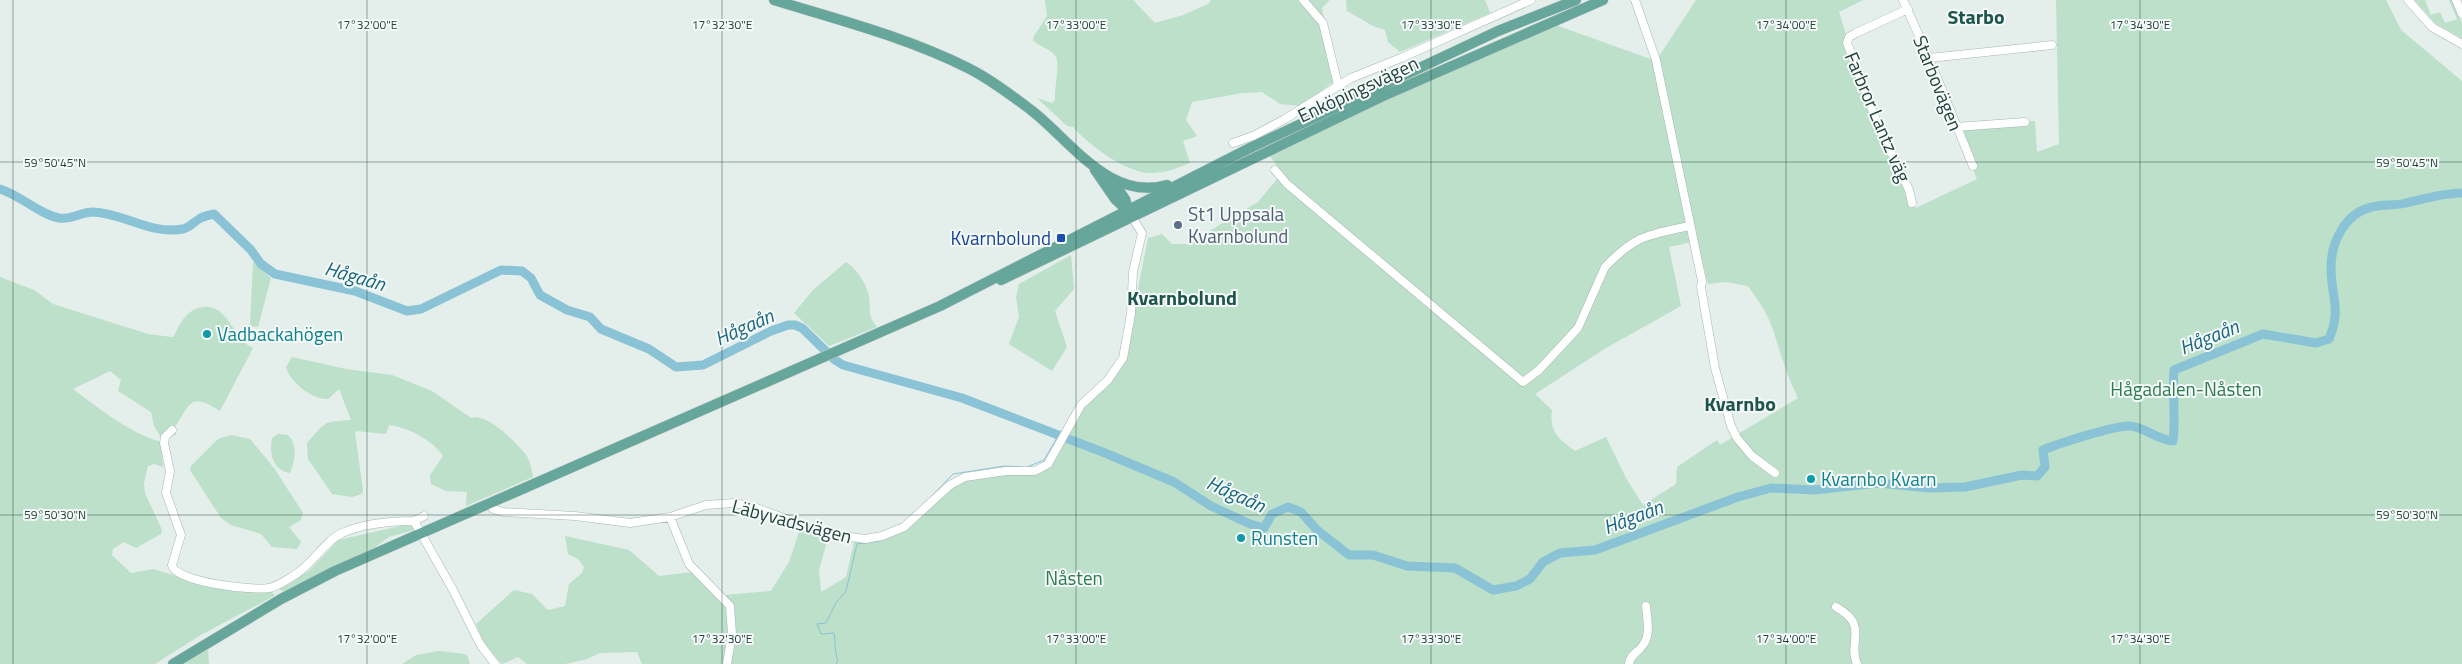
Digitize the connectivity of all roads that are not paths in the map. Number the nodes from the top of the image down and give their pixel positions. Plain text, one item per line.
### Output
1 (774, 0) edge
2 (1303, 0) edge
3 (1531, 0) edge
4 (1576, 0) edge
5 (1603, 0) edge
6 (1635, 0) edge
7 (1640, 0) edge
8 (1914, 0) edge
9 (2408, 0) edge
10 (2456, 0) edge
11 (1905, 4) edge
12 (2462, 14) edge
13 (1644, 23) junction
14 (2462, 44) edge
15 (2052, 45) dead end
16 (1929, 58) junction
17 (1338, 85) junction
18 (2025, 122) dead end
19 (1956, 127) junction
20 (1232, 143) dead end
21 (1091, 164) junction
22 (1973, 166) dead end
23 (1275, 170) dead end
24 (1109, 176) junction
25 (1191, 177) junction
26 (1115, 200) junction
27 (1912, 203) dead end
28 (1130, 213) junction
29 (1111, 217) junction
30 (1690, 226) junction
31 (972, 291) junction
32 (172, 430) dead end
33 (1774, 472) dead end
34 (490, 503) junction
35 (424, 516) dead end
36 (670, 517) junction
37 (414, 521) junction
38 (420, 534) junction
39 (274, 587) junction
40 (281, 599) junction
41 (1646, 606) dead end
42 (1836, 607) dead end
43 (173, 664) edge
44 (495, 664) edge
45 (727, 664) edge
46 (1629, 664) edge
47 (1857, 664) edge

1 - 21 main road
2 - 17 street
3 - 17 street
4 - 25 main road, Enköpingsvägen
5 - 28 main road, Enköpingsvägen
6 - 13 street
7 - 13 street
8 - 11 street
9 - 14 street
10 - 12 street
11 - 16 street, Starbovägen
11 - 27 street, Farbror Lantz väg
13 - 30 street
15 - 16 street
16 - 19 street, Starbovägen
17 - 20 street
18 - 19 street
19 - 22 street, Starbovägen
21 - 24 main road
21 - 26 main road
23 - 30 street
24 - 25 main road
24 - 28 main road
25 - 28 main road, Enköpingsvägen
26 - 28 main road
26 - 29 main road
28 - 29 main road
28 - 31 main road
28 - 36 street, Läbyvadsvägen
29 - 31 main road
30 - 33 street
31 - 34 main road
32 - 39 street
34 - 36 street, Läbyvadsvägen
34 - 38 main road
35 - 37 street
36 - 45 street
37 - 38 street
37 - 39 street
38 - 40 main road
38 - 44 street
39 - 40 street
40 - 43 main road
41 - 46 street
42 - 47 street

